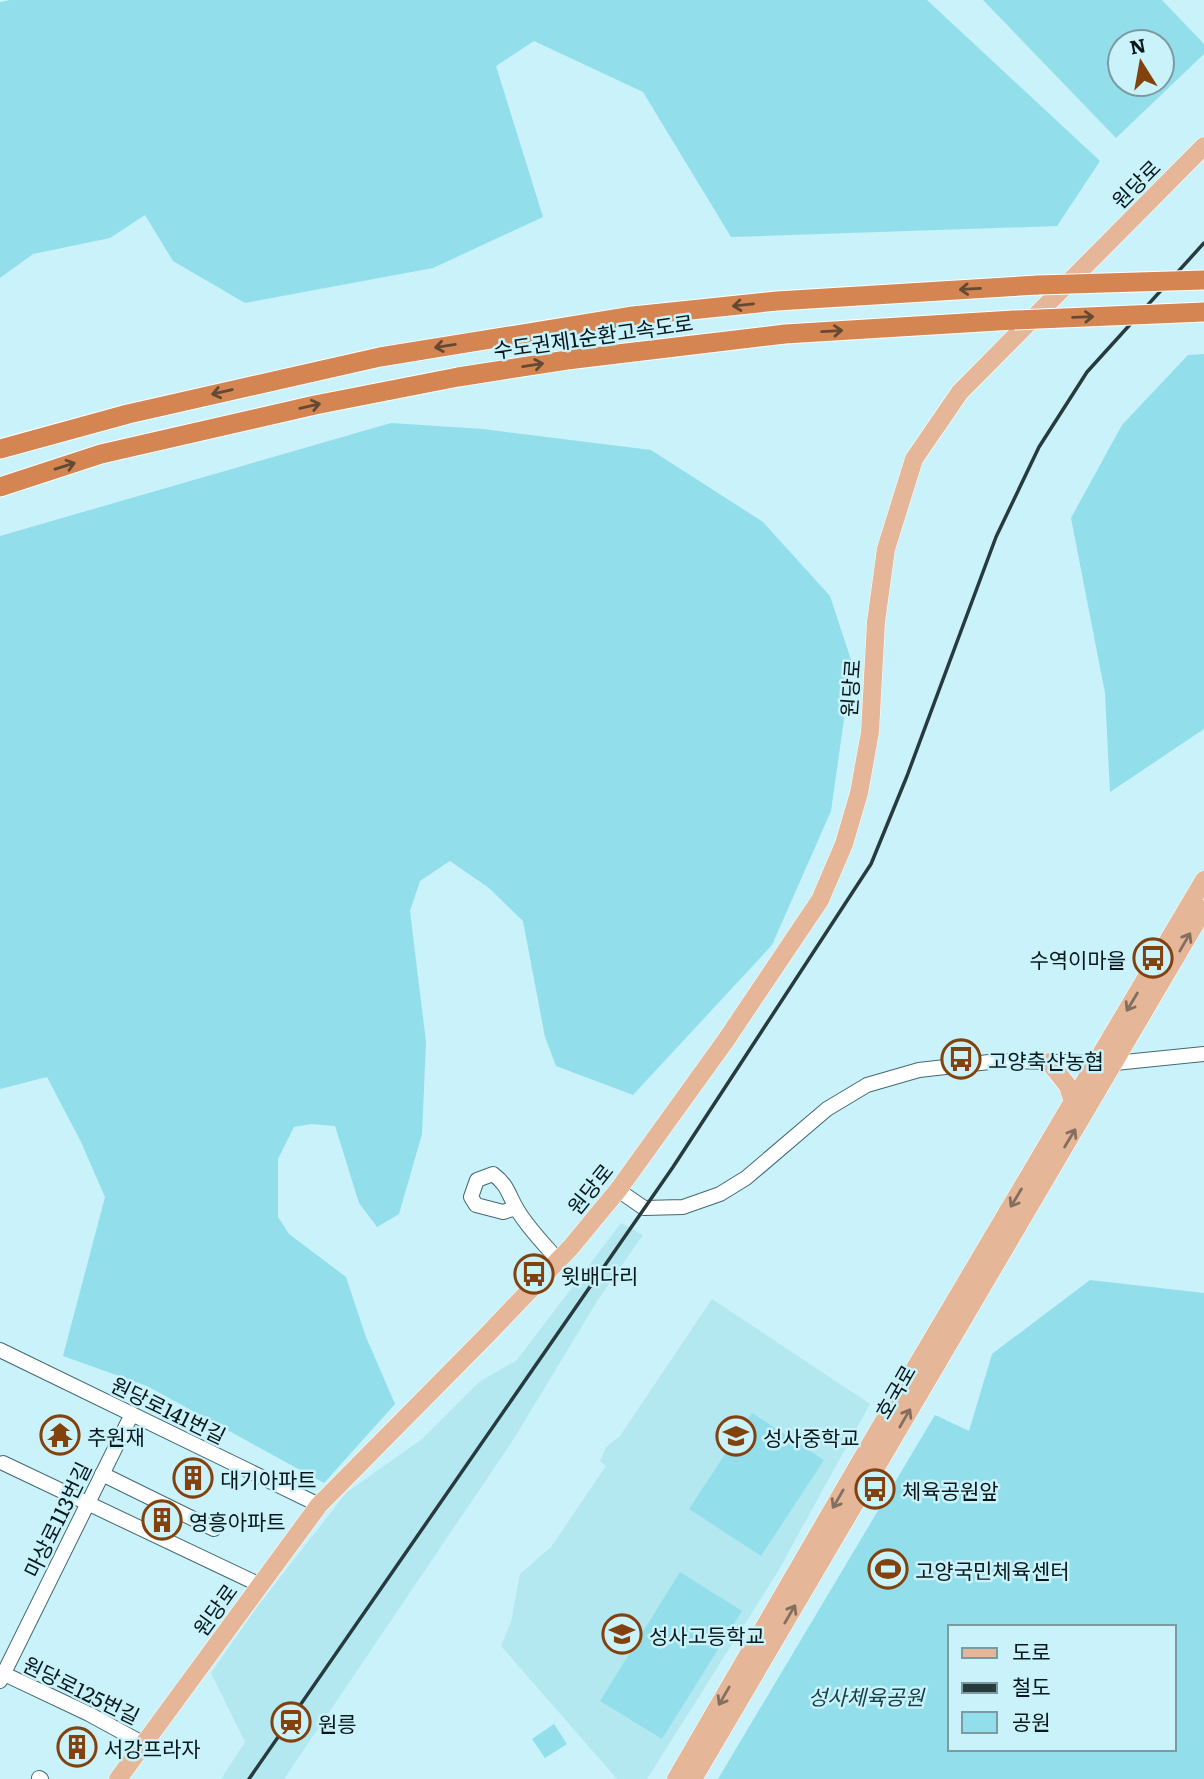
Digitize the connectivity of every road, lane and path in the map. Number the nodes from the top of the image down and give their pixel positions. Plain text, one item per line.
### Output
1 (1204, 146) edge
2 (1204, 280) edge
3 (1204, 312) edge
4 (0, 449) edge
5 (0, 487) edge
6 (1204, 880) edge
7 (1204, 909) edge
8 (1204, 1054) edge
9 (1049, 1062) junction
10 (1106, 1062) junction
11 (1073, 1101) junction
12 (618, 1190) junction
13 (516, 1208) dead end
14 (558, 1260) junction
15 (0, 1350) edge
16 (132, 1414) junction
17 (4, 1463) dead end
18 (102, 1474) junction
19 (88, 1502) junction
20 (319, 1505) junction
21 (214, 1529) dead end
22 (260, 1585) junction
23 (1, 1675) edge
24 (144, 1744) junction
25 (118, 1779) edge
26 (676, 1779) edge
27 (693, 1779) edge

1 - 12 main road, 원당로
2 -> 4 highway, 수도권제1순환고속도로, bridge
5 -> 3 highway, 수도권제1순환고속도로, bridge
6 -> 10 main road, 호국로
10 -> 7 main road, 호국로
8 - 10 street
9 - 10 street
9 - 11 main road
9 - 12 street
10 - 11 main road, 호국로
27 -> 10 main road, 호국로
11 -> 26 main road, 호국로
12 - 14 main road, 원당로
13 - 14 street
14 - 20 main road, 원당로
15 - 16 street, 원당로141번길
16 - 18 street, 마상로113번길
16 - 20 street, 원당로141번길
17 - 19 street
18 - 19 street, 마상로113번길
18 - 21 street
19 - 22 street
19 - 23 street, 마상로113번길
20 - 22 main road, 원당로
22 - 24 main road, 원당로
23 - 24 street, 원당로125번길
24 - 25 main road, 원당로

